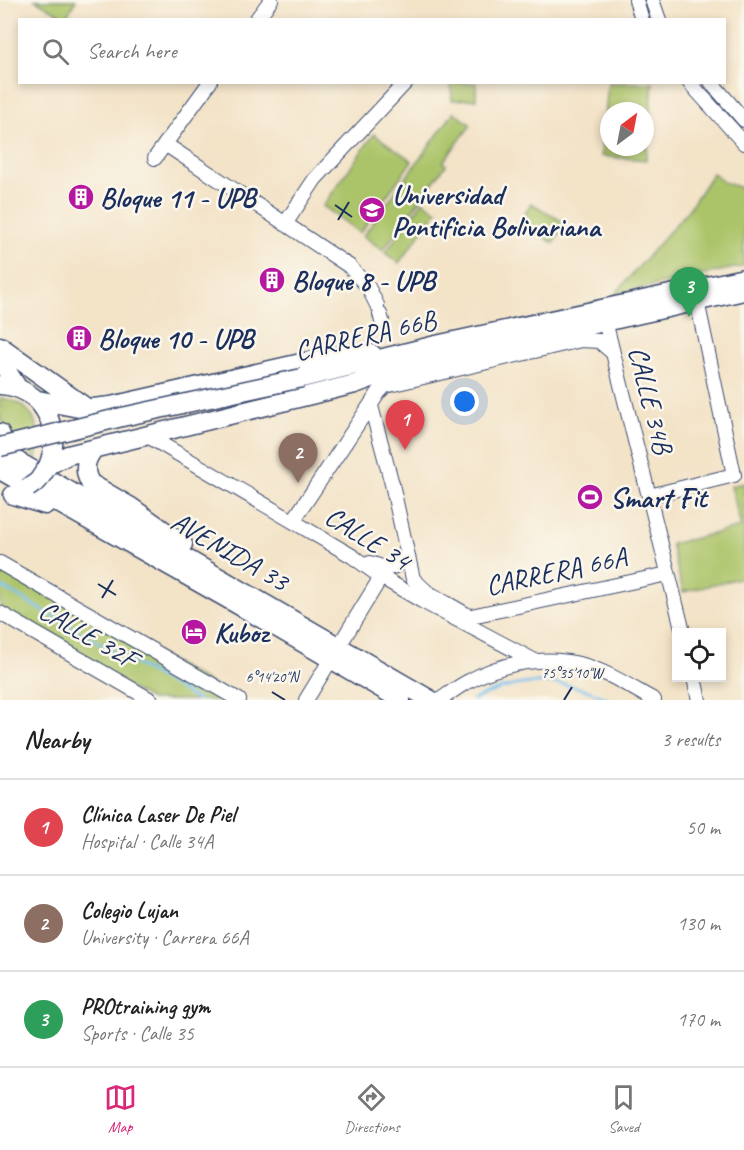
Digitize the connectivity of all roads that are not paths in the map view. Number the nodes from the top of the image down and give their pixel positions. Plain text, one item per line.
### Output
1 (271, 0) edge
2 (636, 0) edge
3 (652, 0) edge
4 (258, 18) edge
5 (641, 18) edge
6 (658, 18) edge
7 (209, 84) edge
8 (404, 84) edge
9 (691, 84) edge
10 (713, 84) edge
11 (744, 120) edge
12 (744, 143) edge
13 (165, 144) junction
14 (155, 158) dead end
15 (285, 224) junction
16 (744, 278) edge
17 (744, 291) edge
18 (697, 301) junction
19 (380, 314) dead end
20 (605, 321) junction
21 (580, 326) junction
22 (565, 342) junction
23 (0, 346) edge
24 (613, 353) junction
25 (0, 360) edge
26 (402, 360) junction
27 (355, 384) junction
28 (9, 386) edge
29 (385, 386) junction
30 (175, 392) junction
31 (38, 400) junction
32 (111, 406) junction
33 (371, 406) junction
34 (88, 409) junction
35 (179, 427) junction
36 (0, 433) edge
37 (146, 435) junction
38 (125, 440) junction
39 (94, 448) junction
40 (3, 457) edge
41 (49, 466) junction
42 (13, 493) edge
43 (649, 496) junction
44 (293, 521) junction
45 (352, 556) junction
46 (408, 557) junction
47 (0, 563) edge
48 (668, 574) junction
49 (381, 577) junction
50 (231, 592) junction
51 (0, 613) edge
52 (469, 616) junction
53 (455, 619) junction
54 (682, 628) edge
55 (335, 653) junction
56 (535, 662) junction
57 (695, 682) edge
58 (151, 700) edge
59 (239, 700) edge
60 (306, 700) edge
61 (402, 700) edge
62 (431, 700) edge
63 (440, 700) edge
64 (654, 700) edge
65 (699, 700) edge

1 - 4 street
2 - 5 street
3 - 6 street
7 - 13 street
8 - 15 street
9 - 12 street
10 - 11 street
13 - 14 street
13 - 15 street
15 - 19 street
16 - 26 main road, CARRERA 66B
17 - 18 main road, CARRERA 66B
18 - 20 main road, CARRERA 66B
18 - 43 street
20 - 21 main road, CARRERA 66B
20 - 24 street, CALLE 34B
21 - 22 main road
21 - 26 main road, CARRERA 66B
22 - 24 street, CARRERA 66B
22 - 29 street, CARRERA 66B
23 - 34 main road
24 - 43 street, CALLE 34B
25 - 28 main road
26 - 27 main road
26 - 30 main road
26 - 40 main road, CARRERA 66B, bridge
27 - 29 main road
27 - 35 main road
28 - 31 main road
29 - 33 street
30 - 32 main road
30 - 35 main road
31 - 34 main road
31 - 41 main road
32 - 34 main road
32 - 38 main road
33 - 44 street
33 - 46 street
35 - 37 main road
36 - 40 main road
37 - 38 main road
37 - 44 street, CALLE 34
38 - 39 main road
39 - 41 main road
39 - 50 main road
40 - 50 main road, AVENIDA 33
41 - 42 main road, bridge
42 - 50 main road
43 - 48 street, CALLE 34B
44 - 45 street, CALLE 34
45 - 46 street
45 - 49 street, CALLE 34
46 - 52 street
47 - 59 street, CALLE 32F
48 - 52 street, CARRERA 66A
48 - 54 street, CALLE 34B
49 - 53 street, CALLE 34
49 - 55 street
50 - 55 main road, AVENIDA 33
51 - 58 street, CALLE 32F
52 - 53 street, CARRERA 66A
53 - 56 street, CALLE 34
55 - 60 street
55 - 61 main road, AVENIDA 33
55 - 62 main road, AVENIDA 33
56 - 63 street
56 - 64 street
57 - 65 street

